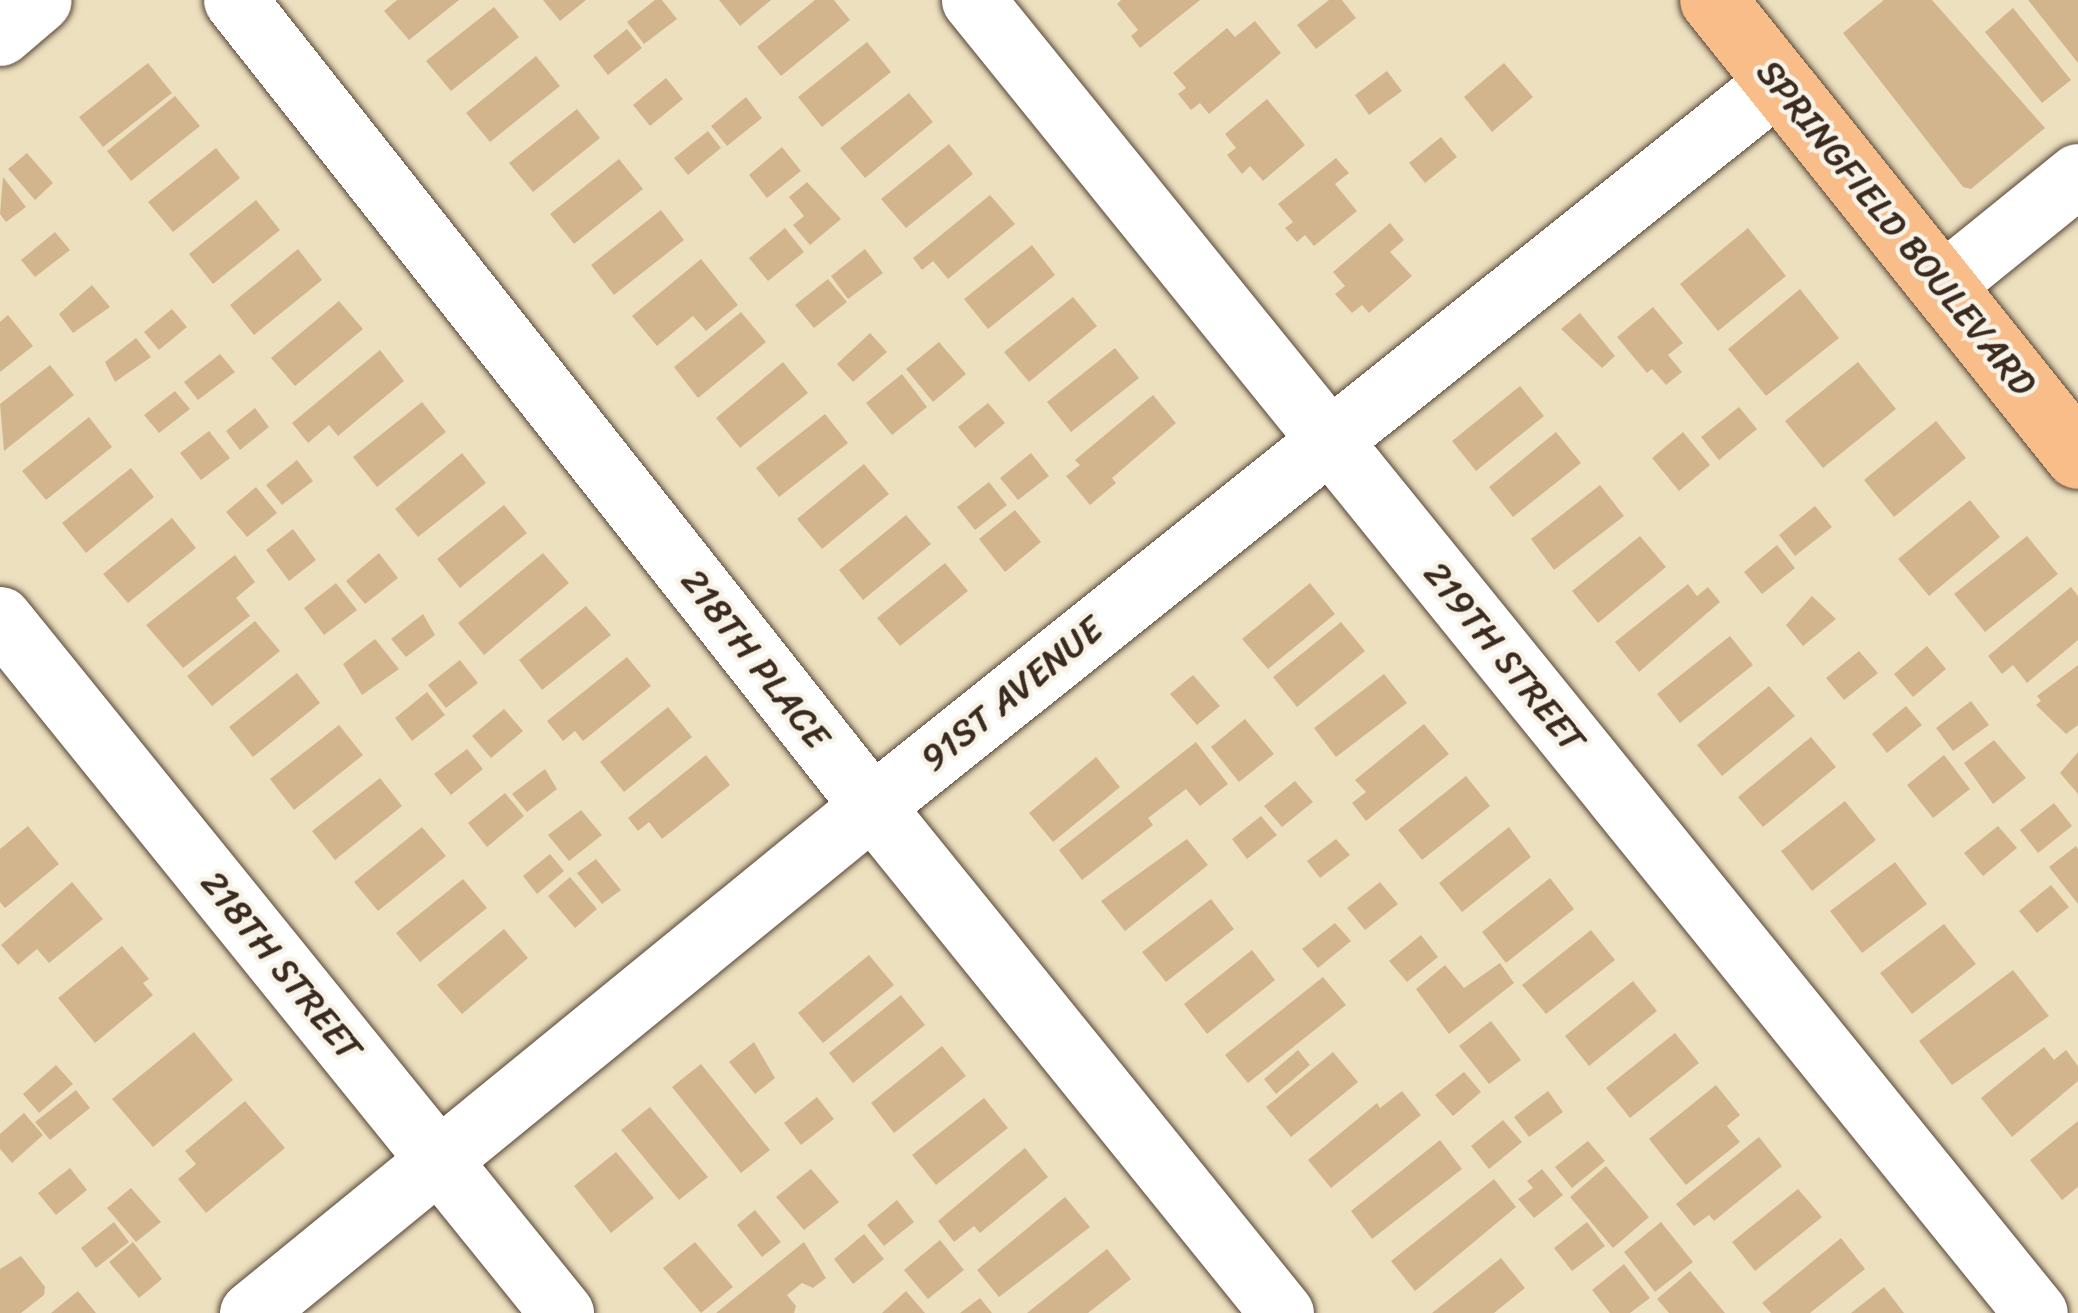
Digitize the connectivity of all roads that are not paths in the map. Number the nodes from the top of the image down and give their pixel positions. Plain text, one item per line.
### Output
1 (40, 0) edge
2 (235, 0) edge
3 (973, 0) edge
4 (1713, 0) edge
5 (0, 34) edge
6 (1779, 81) junction
7 (2078, 175) edge
8 (1942, 284) junction
9 (1330, 441) junction
10 (2078, 456) edge
11 (0, 618) edge
12 (872, 806) junction
13 (439, 1161) junction
14 (251, 1313) edge
15 (562, 1313) edge
16 (1282, 1313) edge
17 (2036, 1313) edge

1 - 5 street
2 - 12 street, 218TH PLACE
3 - 9 street, 219TH STREET
4 - 6 main road, SPRINGFIELD BOULEVARD
6 - 8 main road, SPRINGFIELD BOULEVARD
6 - 9 street, 91ST AVENUE
7 - 8 street
8 - 10 main road, SPRINGFIELD BOULEVARD
9 - 12 street, 91ST AVENUE
9 - 17 street, 219TH STREET
11 - 13 street, 218TH STREET
12 - 13 street, 91ST AVENUE
12 - 16 street, 218TH PLACE
13 - 14 street, 91ST AVENUE
13 - 15 street, 218TH STREET

